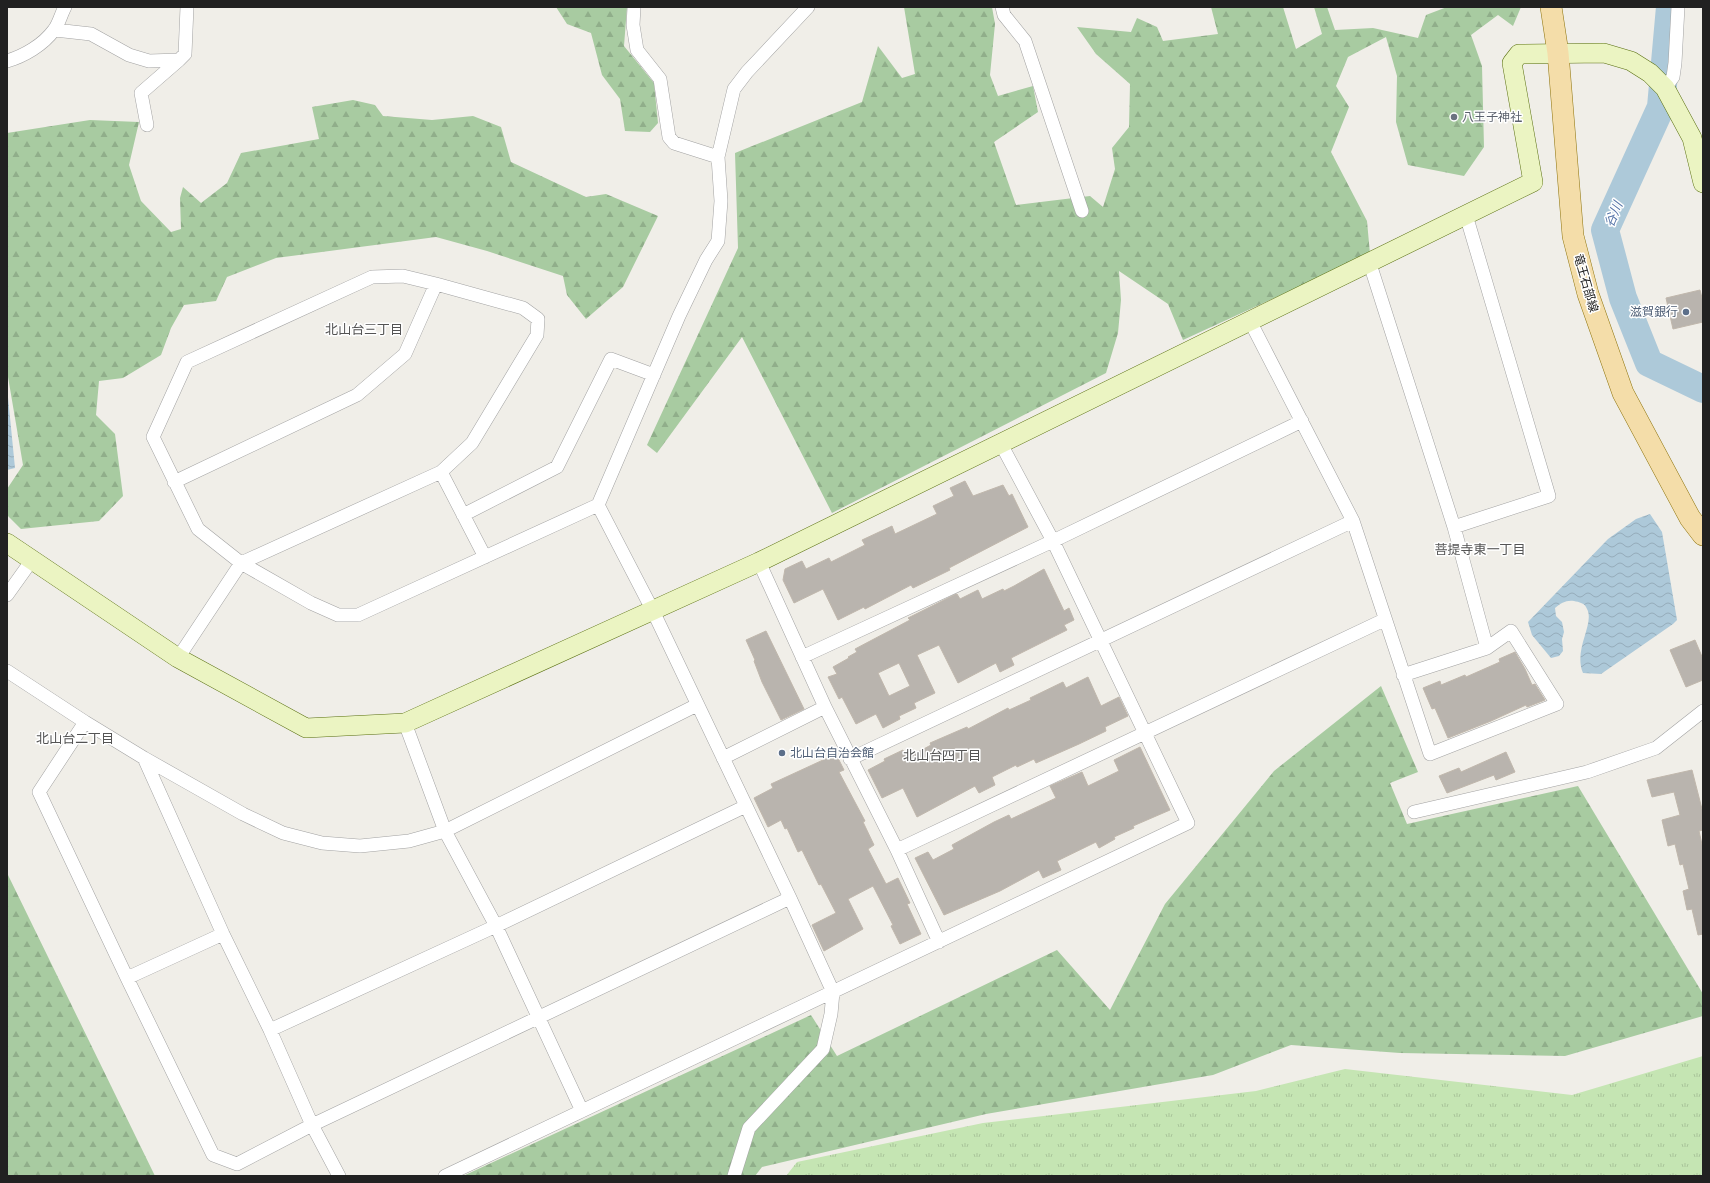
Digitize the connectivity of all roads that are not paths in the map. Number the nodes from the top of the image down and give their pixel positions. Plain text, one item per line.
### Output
1 (65, 7) edge
2 (187, 7) edge
3 (634, 7) edge
4 (808, 7) edge
5 (1002, 7) edge
6 (1551, 7) edge
7 (1678, 7) edge
8 (55, 30) junction
9 (1558, 53) junction
10 (179, 60) junction
11 (7, 61) edge
12 (1665, 88) junction
13 (147, 125) dead end
14 (1697, 137) edge
15 (718, 157) junction
16 (1703, 183) edge
17 (1082, 211) dead end
18 (1466, 215) junction
19 (1369, 261) junction
20 (436, 284) junction
21 (1250, 321) junction
22 (654, 376) junction
23 (1302, 421) junction
24 (1001, 444) junction
25 (441, 472) junction
26 (174, 482) junction
27 (598, 505) junction
28 (463, 515) junction
29 (1352, 521) junction
30 (1454, 527) junction
31 (1703, 535) edge
32 (1053, 541) junction
33 (7, 544) edge
34 (485, 557) junction
35 (32, 560) junction
36 (759, 562) junction
37 (241, 563) junction
38 (7, 595) edge
39 (653, 611) junction
40 (1384, 620) junction
41 (1101, 641) junction
42 (1487, 648) junction
43 (802, 657) junction
44 (178, 658) junction
45 (7, 671) edge
46 (1403, 675) junction
47 (697, 705) junction
48 (825, 707) junction
49 (1703, 711) edge
50 (84, 722) junction
51 (405, 723) junction
52 (1146, 732) junction
53 (144, 758) junction
54 (723, 758) junction
55 (850, 759) junction
56 (746, 806) junction
57 (1414, 812) dead end
58 (444, 831) junction
59 (896, 850) junction
60 (790, 898) junction
61 (496, 926) junction
62 (223, 934) junction
63 (939, 942) junction
64 (127, 978) junction
65 (833, 992) junction
66 (539, 1018) junction
67 (270, 1030) junction
68 (582, 1111) junction
69 (312, 1125) junction
70 (339, 1176) edge
71 (445, 1176) edge
72 (734, 1176) edge

1 - 8 street
2 - 10 street
3 - 15 street
4 - 15 street
5 - 17 street
6 - 9 main road, 竜王石部線
7 - 12 street
8 - 10 street
8 - 11 street
9 - 12 street
9 - 18 street
9 - 31 main road, 竜王石部線
10 - 13 street
12 - 14 street
14 - 16 street
15 - 22 street
18 - 19 street
18 - 30 street
19 - 21 street
19 - 30 street
20 - 25 street
20 - 26 street
20 - 26 street
21 - 23 street
21 - 24 street
22 - 27 street
22 - 28 street
23 - 29 street
23 - 32 street
24 - 32 street
24 - 36 street
25 - 28 street
25 - 37 street
26 - 37 street
27 - 34 street
27 - 39 street
28 - 34 street
29 - 40 street
29 - 41 street
30 - 42 street
32 - 41 street
32 - 43 street
33 - 35 street
34 - 37 street
35 - 38 street
35 - 44 street
36 - 39 street
36 - 43 street
37 - 44 street
39 - 47 street
39 - 51 street
40 - 46 street
40 - 52 street
41 - 52 street
41 - 55 street
42 - 46 street
42 - 46 street
43 - 48 street
44 - 51 street
45 - 50 street
47 - 54 street
47 - 58 street
48 - 54 street
48 - 55 street
49 - 57 street
50 - 53 street
50 - 64 street
51 - 58 street
52 - 59 street
52 - 63 street
53 - 58 street
53 - 62 street
54 - 56 street
55 - 59 street
56 - 60 street
56 - 61 street
58 - 61 street
59 - 63 street
60 - 65 street
60 - 66 street
61 - 66 street
61 - 67 street
62 - 64 street
62 - 67 street
63 - 65 street
64 - 69 street
65 - 68 street
65 - 72 street
66 - 68 street
66 - 69 street
67 - 69 street
68 - 71 street
69 - 70 street

